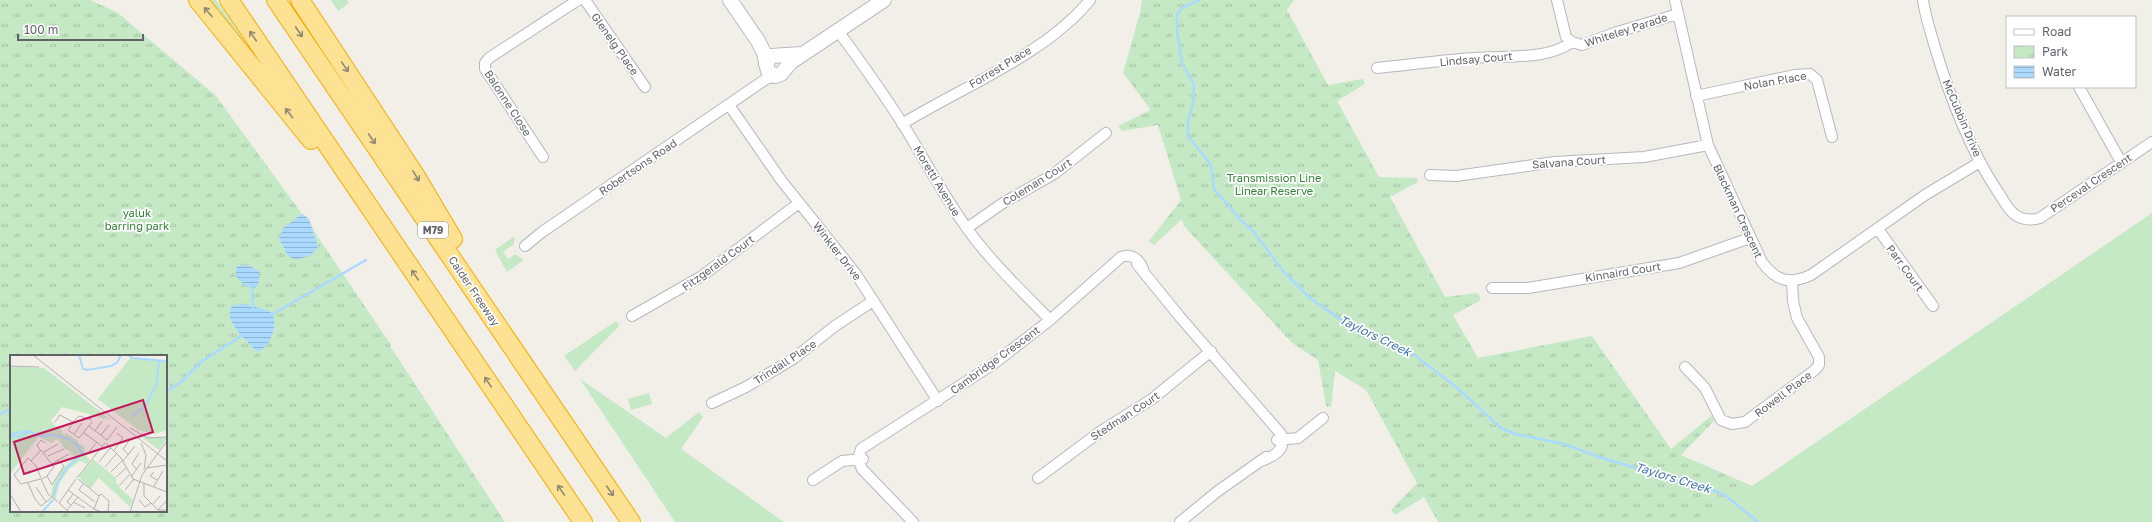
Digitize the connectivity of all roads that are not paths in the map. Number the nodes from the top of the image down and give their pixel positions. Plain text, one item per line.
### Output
1 (198, 0) edge
2 (228, 0) edge
3 (276, 0) edge
4 (300, 0) edge
5 (578, 0) edge
6 (584, 0) edge
7 (730, 0) edge
8 (884, 0) edge
9 (1090, 0) edge
10 (1557, 0) edge
11 (1675, 0) edge
12 (1923, 0) edge
13 (1678, 14) junction
14 (838, 31) junction
15 (1572, 42) junction
16 (775, 64) junction
17 (1377, 68) dead end
18 (645, 87) dead end
19 (2080, 88) edge
20 (752, 90) junction
21 (1696, 96) junction
22 (729, 105) junction
23 (902, 124) junction
24 (1106, 133) dead end
25 (1832, 137) dead end
26 (2152, 142) edge
27 (1708, 145) junction
28 (543, 157) dead end
29 (1980, 162) junction
30 (2121, 162) junction
31 (1430, 175) dead end
32 (798, 203) junction
33 (2028, 220) joint
34 (967, 228) junction
35 (1878, 229) junction
36 (1750, 238) junction
37 (525, 246) dead end
38 (401, 254) junction
39 (1792, 281) junction
40 (1492, 288) dead end
41 (873, 301) junction
42 (1933, 306) dead end
43 (632, 316) dead end
44 (1050, 320) junction
45 (1211, 351) junction
46 (1685, 367) dead end
47 (938, 401) junction
48 (712, 403) dead end
49 (1323, 418) dead end
50 (1280, 440) junction
51 (861, 459) junction
52 (590, 461) junction
53 (1038, 478) dead end
54 (813, 480) dead end
55 (583, 522) edge
56 (631, 522) edge
57 (913, 522) edge
58 (1180, 522) edge

38 -> 1 highway
38 -> 2 highway
3 -> 52 highway, Calder Freeway / M79
4 -> 52 highway
5 - 28 street, Balonne Close
6 - 18 street, Glenelg Place
7 - 16 street
8 - 14 street
9 - 23 street, Forrest Place
10 - 15 street, Whiteley Parade
11 - 13 street, Blackman Crescent
12 - 29 street, McCubbin Drive
13 - 15 street, Whiteley Parade
13 - 21 street, Blackman Crescent
14 - 16 street
14 - 23 street, Moretti Avenue
15 - 17 street, Lindsay Court
16 - 20 street
16 - 20 street, Robertsons Road
19 - 30 street
20 - 22 street, Robertsons Road
21 - 25 street, Nolan Place
21 - 27 street, Blackman Crescent
22 - 32 street, Winkler Drive
22 - 37 street, Robertsons Road
23 - 34 street, Moretti Avenue
24 - 34 street, Coleman Court
26 - 30 street, Perceval Crescent
27 - 31 street, Salvana Court
27 - 36 street, Blackman Crescent
29 - 33 street, McCubbin Drive
29 - 35 street
30 - 33 street, Perceval Crescent
32 - 41 street, Winkler Drive
32 - 43 street, Fitzgerald Court
34 - 44 street, Moretti Avenue
35 - 39 street
35 - 42 street, Parr Court
36 - 39 street, Blackman Crescent
36 - 40 street, Kinnaird Court
55 -> 38 highway
39 - 46 street, Rowell Place
41 - 47 street, Winkler Drive
41 - 48 street, Trindall Place
44 - 45 street, Cambridge Crescent
44 - 47 street, Cambridge Crescent
45 - 50 street, Cambridge Crescent
45 - 53 street, Stedman Court
47 - 51 street, Cambridge Crescent
49 - 50 street
50 - 58 street
51 - 54 street
51 - 57 street
52 -> 56 highway, Calder Freeway / M79

